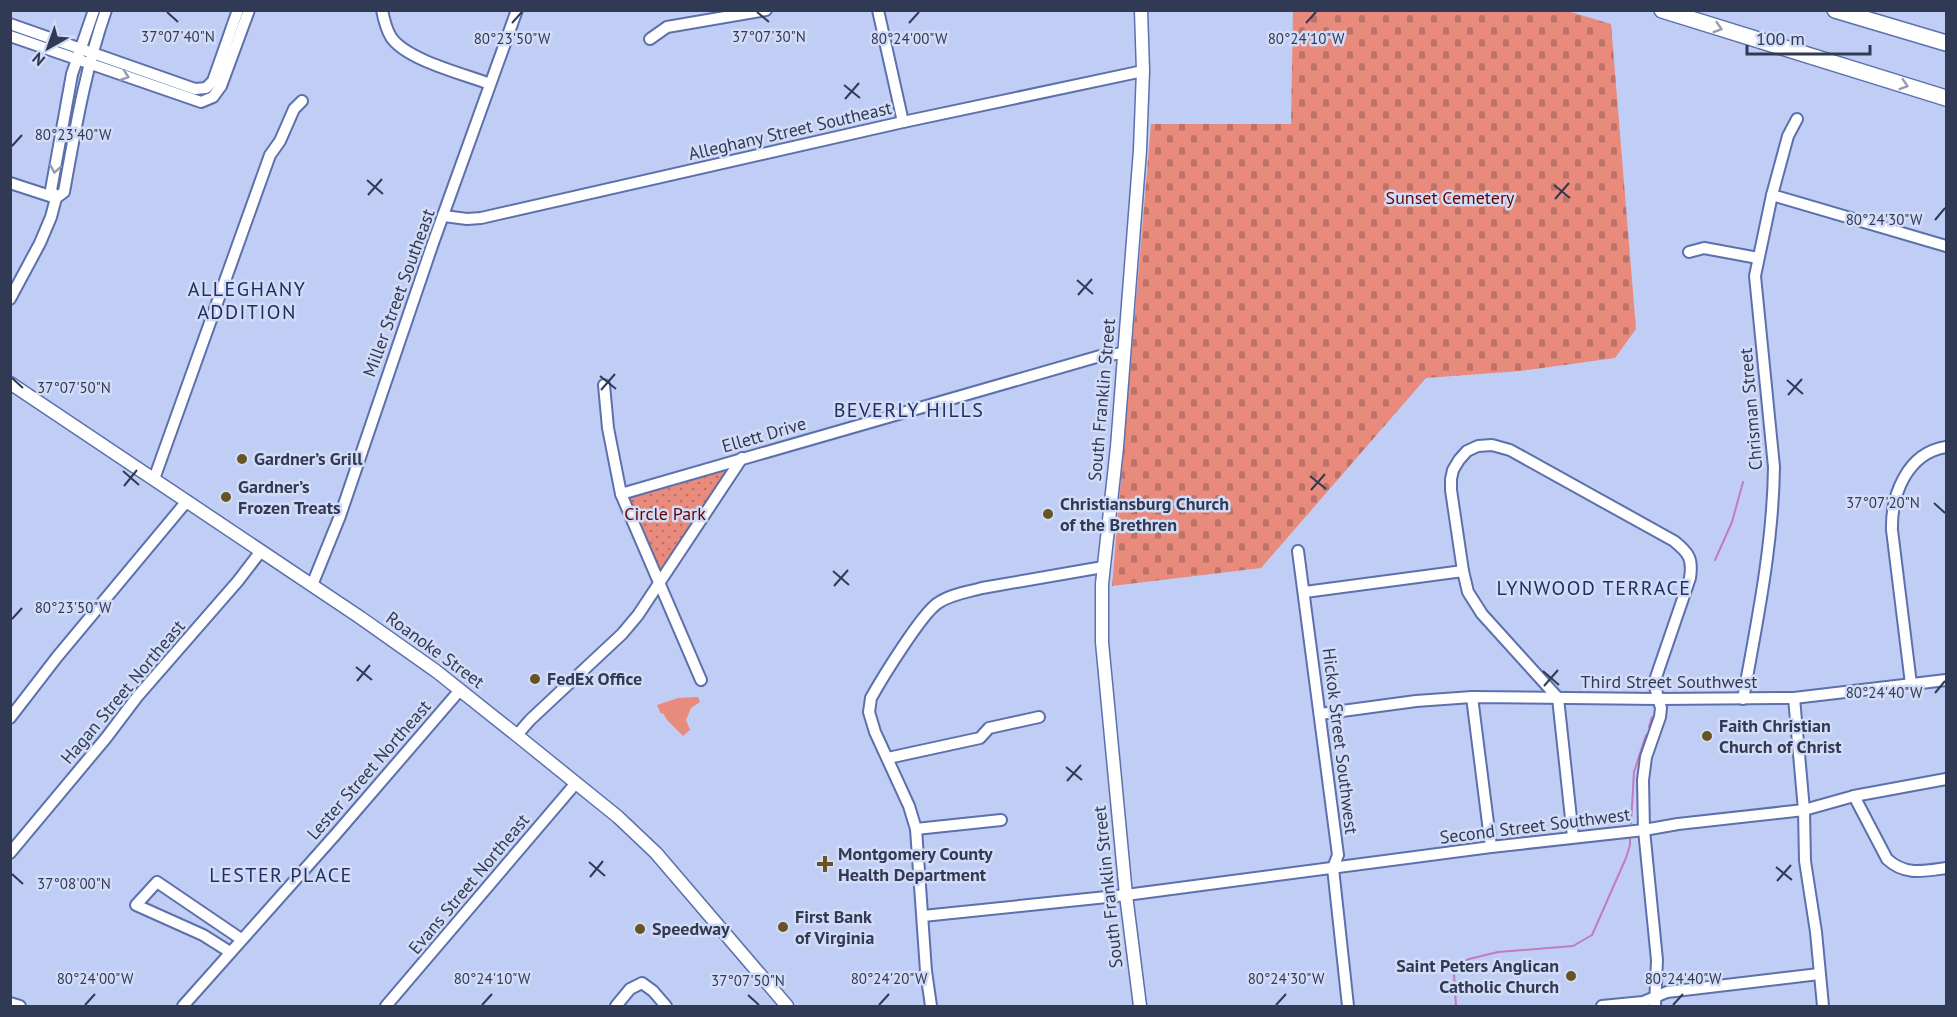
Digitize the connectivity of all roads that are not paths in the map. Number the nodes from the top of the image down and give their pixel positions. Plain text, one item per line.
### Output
1 (94, 10) edge
2 (106, 10) edge
3 (238, 10) edge
4 (249, 10) edge
5 (381, 10) edge
6 (517, 10) edge
7 (766, 10) edge
8 (878, 10) edge
9 (1141, 10) edge
10 (1662, 10) edge
11 (1835, 10) edge
12 (10, 24) edge
13 (10, 36) edge
14 (650, 39) dead end
15 (1947, 43) edge
16 (81, 49) junction
17 (91, 58) junction
18 (77, 60) junction
19 (1143, 71) junction
20 (490, 84) junction
21 (209, 93) junction
22 (1947, 98) edge
23 (302, 101) dead end
24 (1797, 119) dead end
25 (903, 122) junction
26 (10, 183) edge
27 (1772, 195) junction
28 (56, 198) junction
29 (444, 216) junction
30 (1947, 246) edge
31 (1689, 252) dead end
32 (1758, 258) junction
33 (10, 299) edge
34 (1124, 353) junction
35 (10, 383) edge
36 (604, 385) dead end
37 (1947, 447) edge
38 (742, 458) junction
39 (154, 479) junction
40 (621, 494) junction
41 (187, 501) junction
42 (261, 551) junction
43 (1298, 551) dead end
44 (1103, 567) junction
45 (1463, 571) junction
46 (658, 583) junction
47 (312, 585) junction
48 (1305, 592) junction
49 (701, 680) dead end
50 (1947, 680) edge
51 (1911, 684) junction
52 (460, 690) junction
53 (1472, 697) junction
54 (1558, 698) junction
55 (1794, 698) junction
56 (1658, 699) junction
57 (1743, 699) junction
58 (1320, 714) junction
59 (1039, 717) dead end
60 (10, 718) edge
61 (517, 735) junction
62 (888, 758) junction
63 (1947, 779) edge
64 (576, 783) junction
65 (1854, 796) junction
66 (1804, 810) junction
67 (1001, 820) dead end
68 (916, 829) junction
69 (1644, 830) junction
70 (1573, 837) junction
71 (1491, 847) junction
72 (10, 854) edge
73 (1333, 868) junction
74 (1947, 868) edge
75 (1126, 895) junction
76 (923, 916) junction
77 (241, 939) junction
78 (230, 952) junction
79 (1819, 974) junction
80 (1655, 1001) edge
81 (10, 1003) edge
82 (20, 1006) edge
83 (183, 1006) edge
84 (386, 1006) edge
85 (616, 1006) edge
86 (666, 1006) edge
87 (787, 1006) edge
88 (931, 1006) edge
89 (1140, 1006) edge
90 (1348, 1006) edge
91 (1602, 1006) edge
92 (1612, 1006) edge
93 (1823, 1006) edge

1 - 16 street
2 - 17 street
3 - 21 street
4 - 21 street
5 - 20 street
6 - 20 street, Miller Street Southeast
7 - 14 street
8 - 25 street
9 - 19 main road, South Franklin Street
10 -> 22 highway
11 - 15 highway
12 - 16 street
13 - 18 street
16 - 17 street
16 - 18 street
17 - 18 street
17 - 21 street
17 - 28 street
18 -> 28 street
19 - 25 street, Alleghany Street Southeast
19 - 34 main road, South Franklin Street
20 - 29 street, Miller Street Southeast
23 - 39 street
24 - 27 street, Chrisman Street
25 - 29 street, Alleghany Street Southeast
26 - 28 street
27 - 30 street
27 - 32 street, Chrisman Street
28 - 33 street
29 - 47 street, Miller Street Southeast
31 - 32 street
32 - 57 street, Chrisman Street
34 - 38 street, Ellett Drive
34 - 44 main road, South Franklin Street
35 - 39 main road, Roanoke Street
36 - 40 street
37 - 51 street
38 - 40 street, Ellett Drive
38 - 46 street
39 - 41 main road, Roanoke Street
40 - 46 street
41 - 42 main road, Roanoke Street
41 - 60 street
42 - 47 main road, Roanoke Street
42 - 72 street, Hagan Street Northeast
43 - 48 street, Hickok Street Southwest
44 - 62 street
44 - 75 main road, South Franklin Street
45 - 48 street
45 - 54 street
45 - 56 street
46 - 49 street
46 - 61 street
47 - 52 main road, Roanoke Street
48 - 58 street, Hickok Street Southwest
50 - 51 street, Third Street Southwest
51 - 55 street, Third Street Southwest
52 - 61 main road, Roanoke Street
52 - 77 street, Lester Street Northeast
53 - 54 street, Third Street Southwest
53 - 58 street, Third Street Southwest
53 - 71 street
54 - 56 street, Third Street Southwest
54 - 70 street
55 - 57 street, Third Street Southwest
55 - 66 street
56 - 57 street, Third Street Southwest
56 - 69 street
58 - 73 street, Hickok Street Southwest
59 - 62 street
61 - 64 main road, Roanoke Street
62 - 68 street
63 - 65 street, Second Street Southwest
64 - 84 street, Evans Street Northeast
64 - 87 main road, Roanoke Street
65 - 66 street, Second Street Southwest
65 - 74 street
66 - 69 street, Second Street Southwest
66 - 79 street
67 - 68 street
68 - 76 street
69 - 70 street, Second Street Southwest
69 - 80 street
70 - 71 street, Second Street Southwest
71 - 73 street, Second Street Southwest
73 - 75 street, Second Street Southwest
73 - 90 street, Hickok Street Southwest
75 - 76 street, Second Street Southwest
75 - 89 main road, South Franklin Street
76 - 88 street
77 - 78 street, Lester Street Northeast
77 - 78 street
78 - 83 street, Lester Street Northeast
79 - 80 street
79 - 93 street
80 - 92 street
81 - 82 street
85 - 86 street
91 - 92 street

